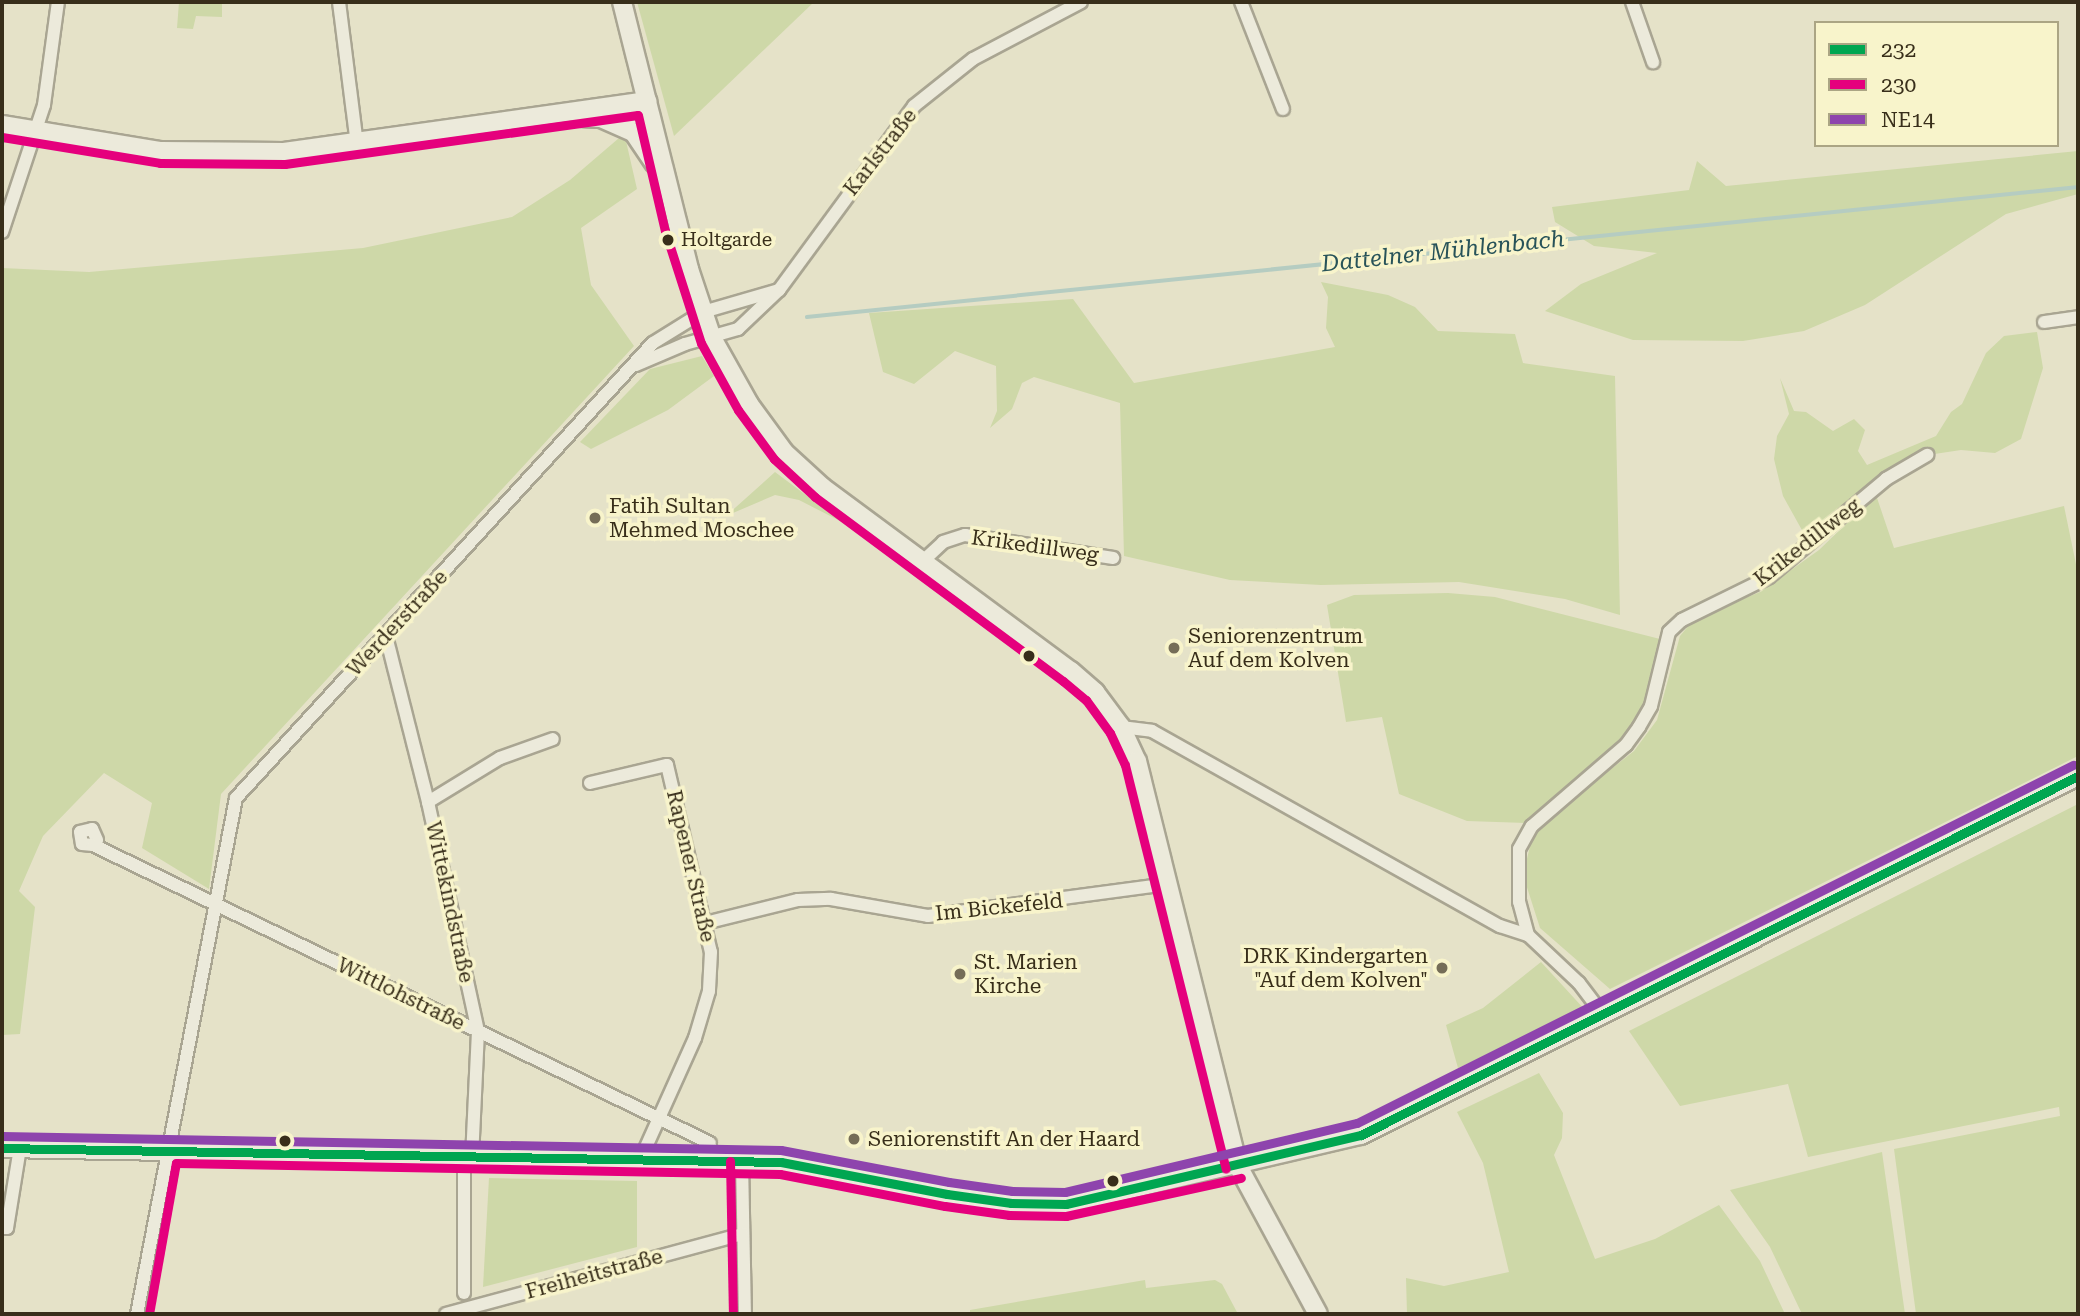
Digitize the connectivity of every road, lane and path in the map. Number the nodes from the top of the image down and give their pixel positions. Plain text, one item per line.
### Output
1 (58, 2) edge
2 (339, 2) edge
3 (622, 2) edge
4 (1081, 2) edge
5 (1241, 2) edge
6 (1632, 2) edge
7 (1653, 62) dead end
8 (648, 107) junction
9 (1283, 109) dead end
10 (562, 116) junction
11 (601, 118) junction
12 (2, 125) edge
13 (36, 133) junction
14 (357, 145) junction
15 (667, 189) junction
16 (2, 232) edge
17 (779, 290) junction
18 (703, 312) junction
19 (2078, 317) edge
20 (2044, 322) dead end
21 (712, 338) junction
22 (631, 368) junction
23 (1927, 455) dead end
24 (1113, 558) dead end
25 (924, 560) junction
26 (386, 636) junction
27 (1121, 727) junction
28 (553, 739) dead end
29 (2078, 776) edge
30 (590, 783) dead end
31 (428, 802) junction
32 (93, 845) dead end
33 (1169, 884) junction
34 (214, 904) junction
35 (705, 923) junction
36 (1528, 935) junction
37 (1604, 1016) junction
38 (478, 1031) junction
39 (659, 1119) junction
40 (710, 1143) dead end
41 (2, 1148) edge
42 (20, 1148) junction
43 (166, 1151) junction
44 (472, 1156) junction
45 (641, 1158) junction
46 (742, 1161) junction
47 (1238, 1167) junction
48 (4, 1228) edge
49 (742, 1234) junction
50 (4, 1243) dead end
51 (464, 1293) dead end
52 (137, 1314) edge
53 (446, 1314) edge
54 (745, 1314) edge
55 (1318, 1314) edge

1 - 13 street
2 - 14 street
3 - 8 street
4 - 17 street, Karlstraße
5 - 9 street
6 - 7 street
8 - 10 street
8 - 11 street
8 - 15 street
10 - 11 street
10 - 14 street
11 - 15 street
12 - 13 street
13 - 14 street
13 - 16 street
15 - 18 street
17 - 18 street
17 - 21 street, Karlstraße
18 - 21 street
18 - 22 street, Werderstraße
19 - 20 street
21 - 22 street, Werderstraße
21 - 25 street
22 - 26 street, Werderstraße
23 - 36 street, Krikedillweg
24 - 25 street, Krikedillweg
25 - 27 street
26 - 31 street, Wittekindstraße
26 - 34 street, Werderstraße
27 - 33 street
27 - 36 street
28 - 31 street, Wittekindstraße
29 - 37 street
30 - 35 street, Rapener Straße
31 - 38 street, Wittekindstraße
32 - 34 street, Wittlohstraße
33 - 35 street, Im Bickefeld
33 - 47 street
34 - 38 street, Wittlohstraße
34 - 43 street, Werderstraße
35 - 39 street, Rapener Straße
36 - 37 street
37 - 47 street
38 - 39 street, Wittlohstraße
38 - 44 street, Wittekindstraße
39 - 40 street, Wittlohstraße
39 - 45 street, Rapener Straße
41 - 42 street
42 - 43 street
42 - 48 street
43 - 44 street
43 - 52 street, Werderstraße
44 - 45 street
44 - 51 street, Wittekindstraße
45 - 46 street
46 - 47 street
46 - 49 street
47 - 55 street
48 - 50 street
49 - 53 street, Freiheitstraße
49 - 54 street

